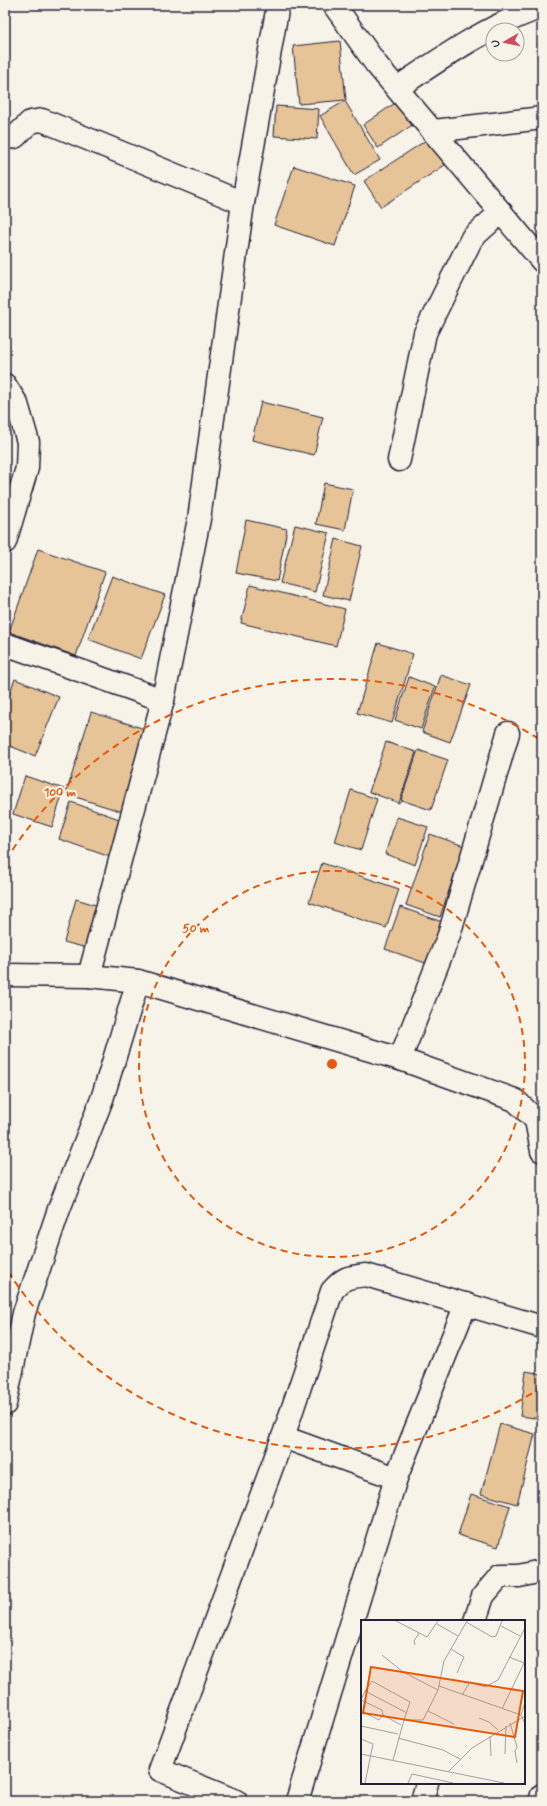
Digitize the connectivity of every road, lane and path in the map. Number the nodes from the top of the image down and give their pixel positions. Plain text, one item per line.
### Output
1 (278, 5) edge
2 (334, 5) edge
3 (542, 7) edge
4 (397, 88) junction
5 (542, 118) edge
6 (434, 131) junction
7 (5, 138) edge
8 (242, 203) junction
9 (501, 212) junction
10 (542, 261) edge
11 (5, 385) edge
12 (399, 460) dead end
13 (5, 542) edge
14 (5, 644) edge
15 (163, 700) junction
16 (508, 733) dead end
17 (5, 975) edge
18 (89, 976) junction
19 (138, 981) junction
20 (400, 1059) junction
21 (542, 1151) edge
22 (466, 1304) junction
23 (542, 1327) edge
24 (5, 1404) edge
25 (283, 1438) junction
26 (396, 1478) junction
27 (540, 1568) edge
28 (475, 1620) edge
29 (427, 1784) edge
30 (542, 1795) edge
31 (236, 1801) edge
32 (297, 1801) edge
33 (422, 1801) edge
34 (540, 1801) edge

1 - 8 street
2 - 4 street
3 - 4 street
4 - 6 street
5 - 6 street
6 - 9 street
7 - 8 street
8 - 15 street
9 - 10 street
9 - 12 street
11 - 13 street
14 - 15 street
15 - 18 street
16 - 20 street
17 - 18 street
18 - 19 street
19 - 20 street
19 - 24 street
20 - 21 street
22 - 23 street
22 - 25 street
22 - 26 street
25 - 26 street
25 - 31 street
26 - 32 street
27 - 28 street
29 - 33 street
30 - 34 street

